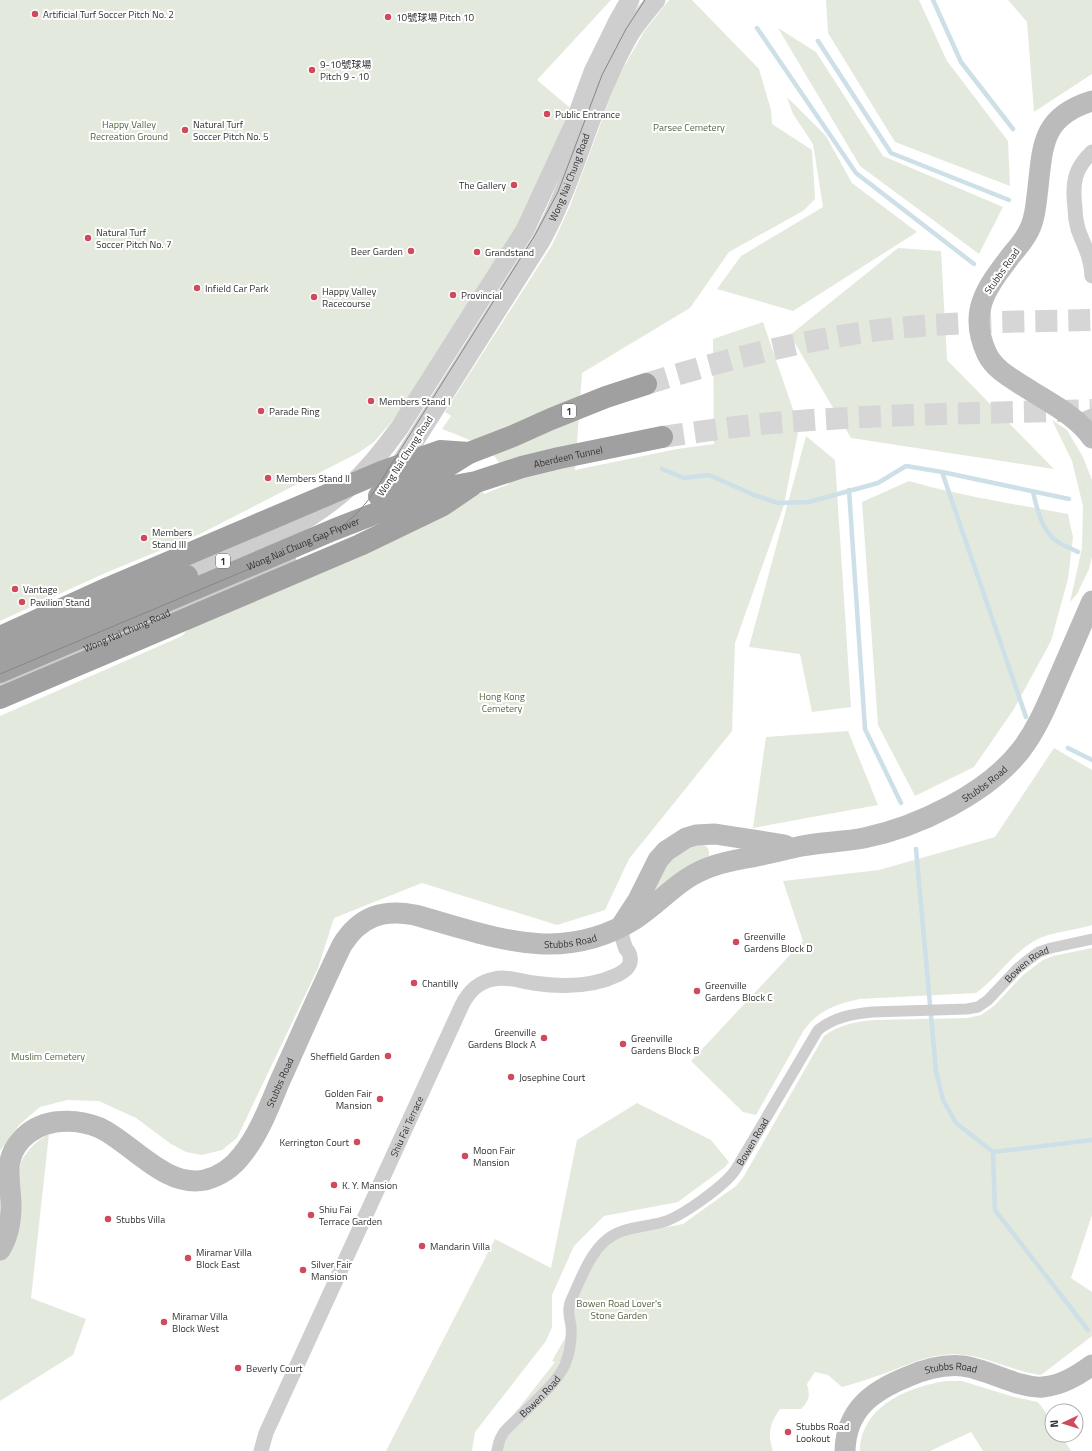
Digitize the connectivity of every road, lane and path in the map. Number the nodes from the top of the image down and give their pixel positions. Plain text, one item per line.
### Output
1 (630, 0) edge
2 (656, 0) edge
3 (1092, 101) edge
4 (1092, 152) edge
5 (1092, 276) edge
6 (646, 384) tunnel mouth
7 (1084, 419) edge
8 (662, 437) tunnel mouth
9 (1092, 438) edge
10 (469, 454) junction
11 (476, 482) junction
12 (1092, 601) edge
13 (1088, 617) edge
14 (0, 637) edge
15 (0, 653) edge
16 (0, 672) edge
17 (0, 685) edge
18 (0, 698) edge
19 (696, 835) junction
20 (803, 846) junction
21 (712, 866) junction
22 (620, 928) junction
23 (1092, 939) edge
24 (0, 1250) edge
25 (1092, 1365) edge
26 (261, 1451) edge
27 (497, 1451) edge
28 (845, 1451) edge

1 - 15 street, Wong Nai Chung Road
2 - 17 street, Wong Nai Chung Road
3 - 7 main road, Stubbs Road
4 - 5 street
6 - 10 highway, 1
7 - 9 main road, Stubbs Road
8 - 11 highway, Aberdeen Tunnel / 1
10 - 14 highway
10 - 15 highway, Wong Nai Chung Gap Flyover / 1
11 - 16 highway, Wong Nai Chung Gap Flyover / 1
11 - 18 highway
12 - 13 main road, Stubbs Road
13 - 20 main road, Stubbs Road
19 - 20 main road, Stubbs Road
19 - 21 main road
19 - 22 main road, Stubbs Road
20 - 21 main road, Stubbs Road
21 - 22 main road, Stubbs Road
22 - 24 main road, Stubbs Road
22 - 26 street, Shiu Fai Terrace
23 - 27 street, Bowen Road
25 - 28 main road, Stubbs Road

